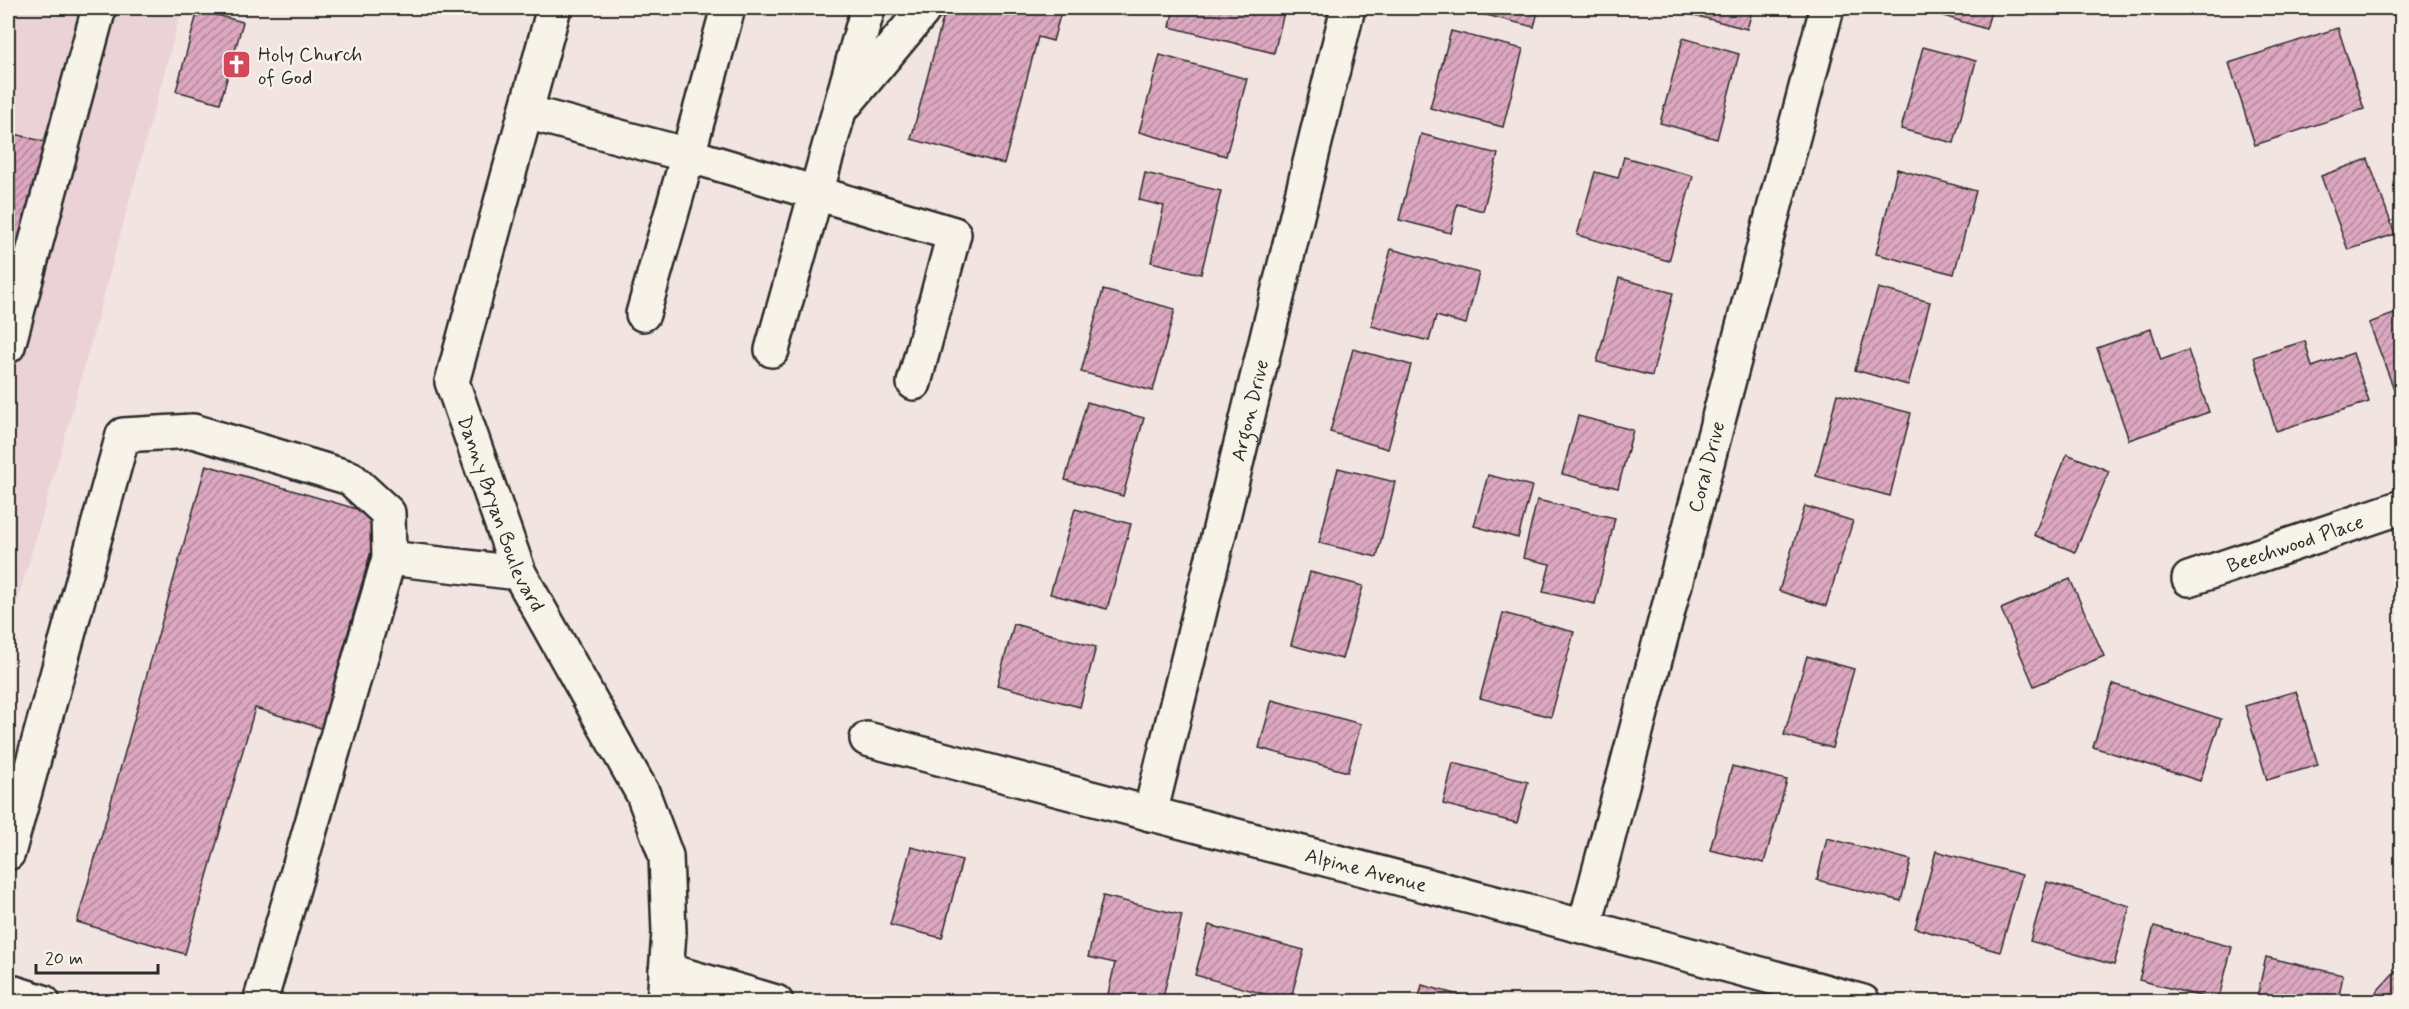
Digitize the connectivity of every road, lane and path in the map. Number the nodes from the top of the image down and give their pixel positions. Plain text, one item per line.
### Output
1 (99, 8) edge
2 (554, 8) edge
3 (728, 8) edge
4 (868, 8) edge
5 (1348, 8) edge
6 (1827, 8) edge
7 (922, 12) dead end
8 (526, 112) junction
9 (839, 112) junction
10 (688, 155) junction
11 (817, 193) junction
12 (643, 314) dead end
13 (8, 346) edge
14 (772, 350) dead end
15 (914, 383) dead end
16 (2402, 507) edge
17 (389, 558) junction
18 (519, 573) junction
19 (2189, 579) dead end
20 (867, 739) dead end
21 (1150, 814) junction
22 (8, 853) edge
23 (1585, 925) junction
24 (665, 986) edge
25 (8, 991) edge
26 (44, 1002) edge
27 (260, 1002) edge
28 (776, 1002) edge
29 (1863, 1002) edge

1 - 13 street
2 - 8 street, Danny Bryan Boulevard
3 - 10 street
4 - 9 street
5 - 21 street, Argon Drive
6 - 23 street, Coral Drive
7 - 9 street
8 - 10 street
8 - 18 street, Danny Bryan Boulevard
9 - 11 street
10 - 11 street
10 - 12 street
11 - 14 street
11 - 15 street
16 - 19 street, Beechwood Place
17 - 18 street
17 - 22 street
17 - 27 street
18 - 24 street, Danny Bryan Boulevard
20 - 21 street, Alpine Avenue
21 - 23 street, Alpine Avenue
23 - 29 street, Alpine Avenue
24 - 28 street
25 - 26 street

